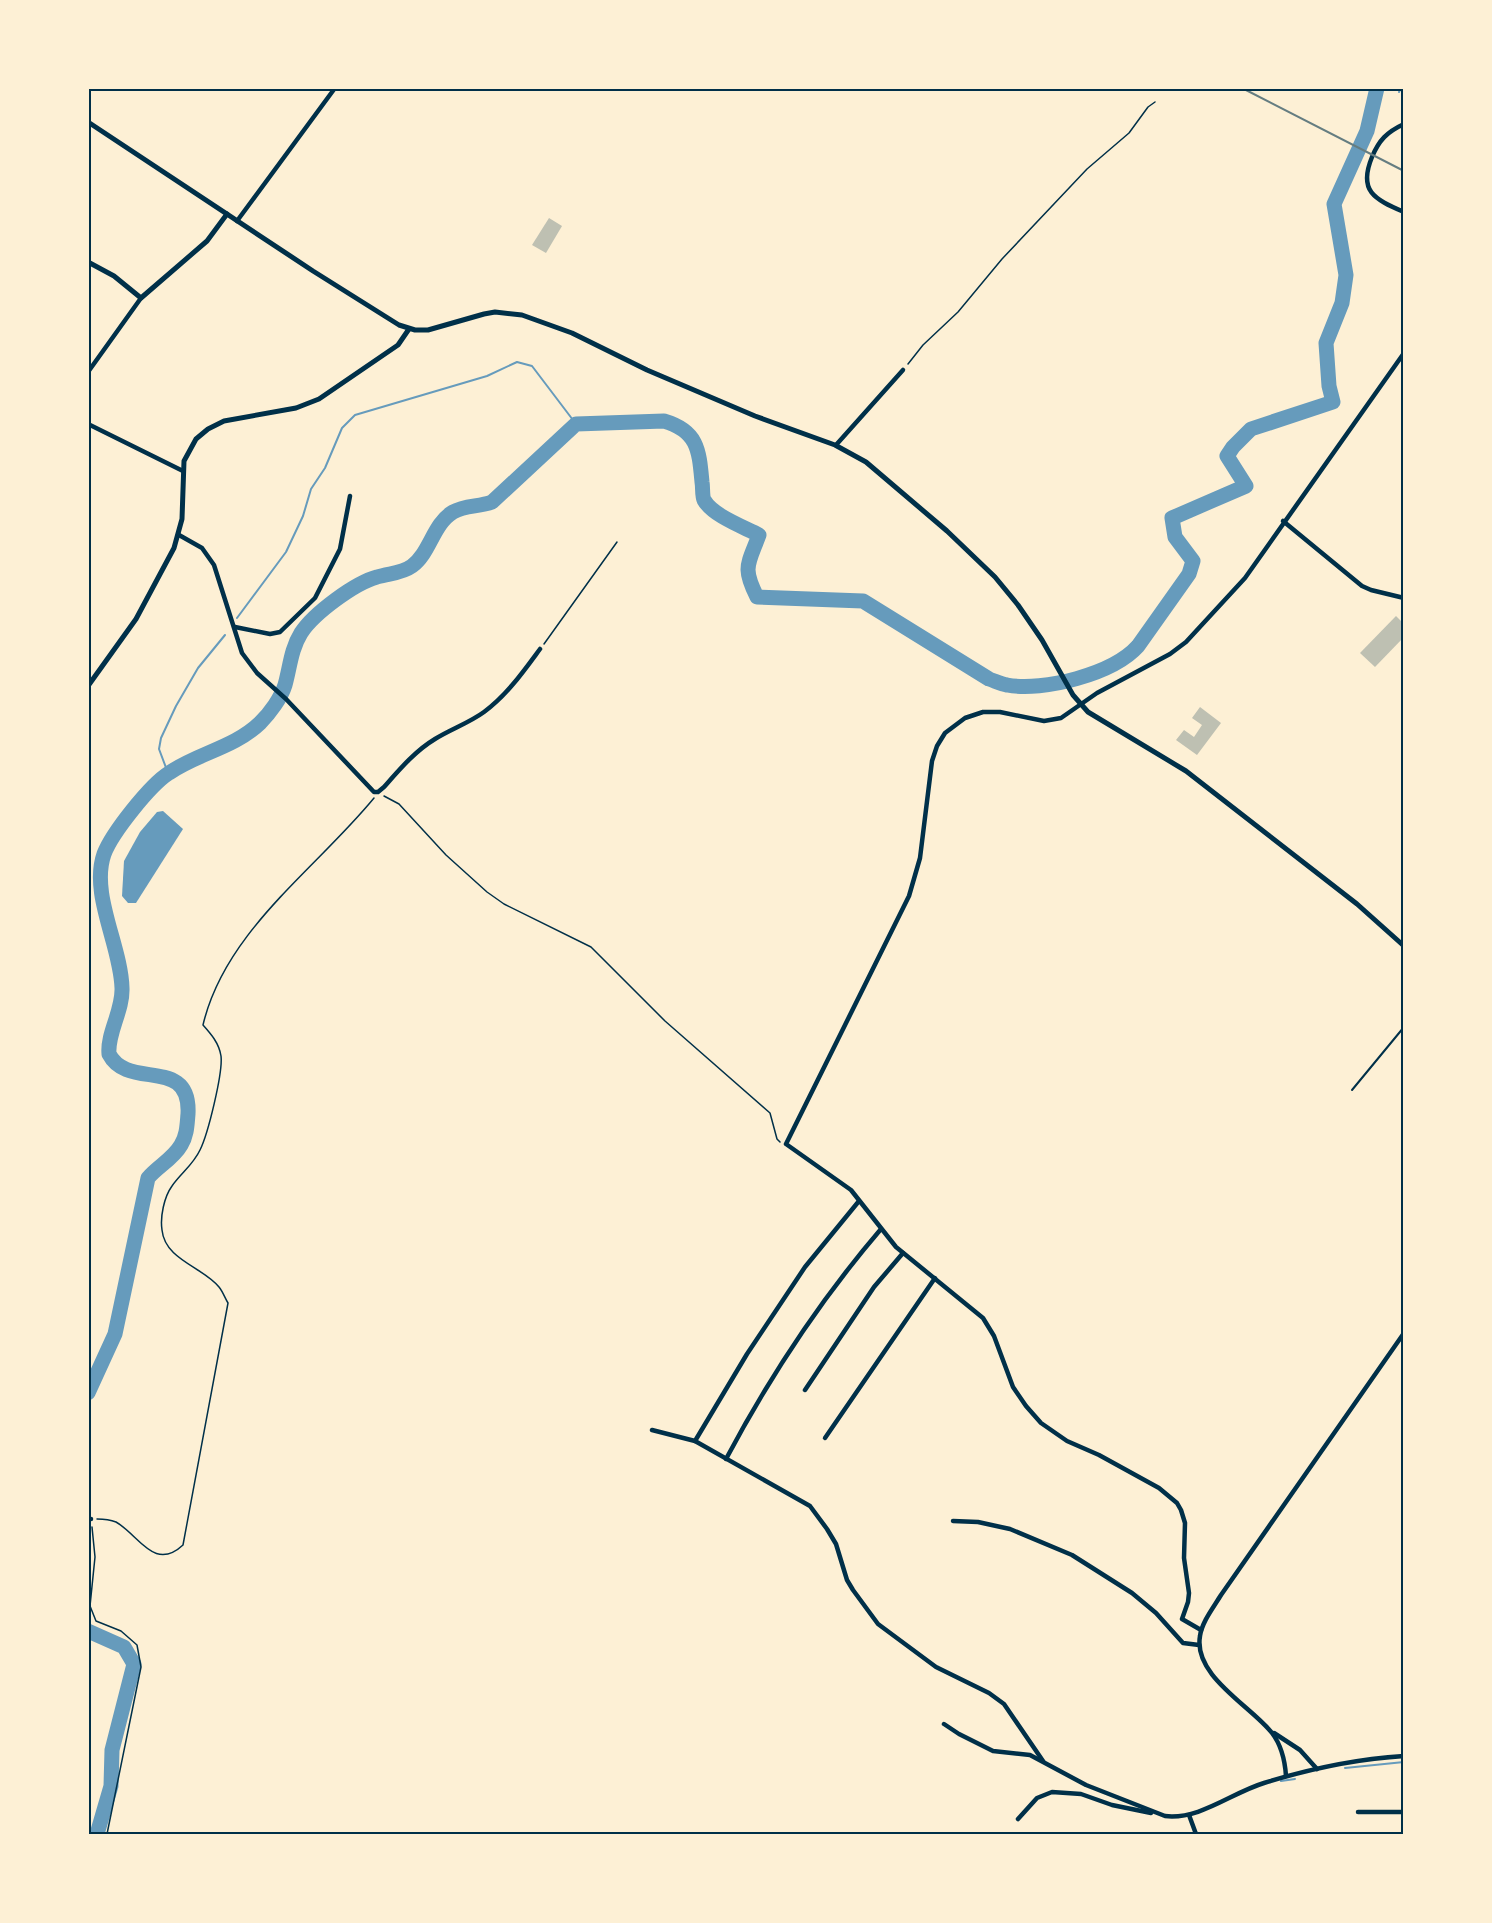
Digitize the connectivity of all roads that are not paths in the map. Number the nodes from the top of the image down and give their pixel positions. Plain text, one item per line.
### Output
1 (335, 88) edge
2 (88, 122) edge
3 (1404, 124) edge
4 (1404, 212) edge
5 (227, 214) junction
6 (237, 221) junction
7 (88, 262) edge
8 (141, 298) junction
9 (409, 329) junction
10 (1404, 353) edge
11 (903, 370) road end
12 (88, 372) edge
13 (88, 424) edge
14 (835, 445) junction
15 (183, 471) junction
16 (350, 496) dead end
17 (1283, 521) junction
18 (179, 535) junction
19 (1404, 598) edge
20 (235, 627) junction
21 (540, 649) road end
22 (88, 686) edge
23 (1080, 704) junction
24 (1404, 945) edge
25 (1404, 1028) edge
26 (1352, 1089) dead end
27 (859, 1201) junction
28 (881, 1229) junction
29 (903, 1253) junction
30 (935, 1278) junction
31 (1404, 1333) edge
32 (805, 1390) dead end
33 (652, 1430) dead end
34 (825, 1438) dead end
35 (695, 1441) junction
36 (726, 1459) junction
37 (953, 1521) dead end
38 (1201, 1630) junction
39 (1199, 1645) junction
40 (944, 1724) dead end
41 (1272, 1733) junction
42 (1404, 1756) edge
43 (1043, 1761) junction
44 (1317, 1769) junction
45 (1286, 1776) junction
46 (1358, 1812) dead end
47 (1404, 1812) edge
48 (1189, 1815) junction
49 (1165, 1816) junction
50 (1018, 1819) dead end
51 (1196, 1834) edge

1 - 6 street
2 - 5 street
3 - 4 street
5 - 6 street
5 - 8 street
6 - 9 street
7 - 8 street
8 - 12 street
9 - 14 street
9 - 15 street
10 - 17 street
11 - 14 street
13 - 15 street
14 - 23 street
15 - 18 street
16 - 20 street
17 - 19 street
17 - 23 street
18 - 20 street
18 - 22 street
20 - 21 street
23 - 24 street
23 - 27 street
25 - 26 lane
27 - 28 street
27 - 35 street
28 - 29 street
28 - 36 street
29 - 30 street
29 - 32 street
30 - 34 street
30 - 38 street
31 - 38 street
33 - 35 street
35 - 36 street
36 - 43 street
37 - 39 street
38 - 39 street
39 - 41 street
40 - 43 street
41 - 44 street
41 - 45 street
42 - 44 street
43 - 49 street
44 - 45 street
45 - 48 street
46 - 47 street
48 - 49 street
48 - 51 street
49 - 50 street

